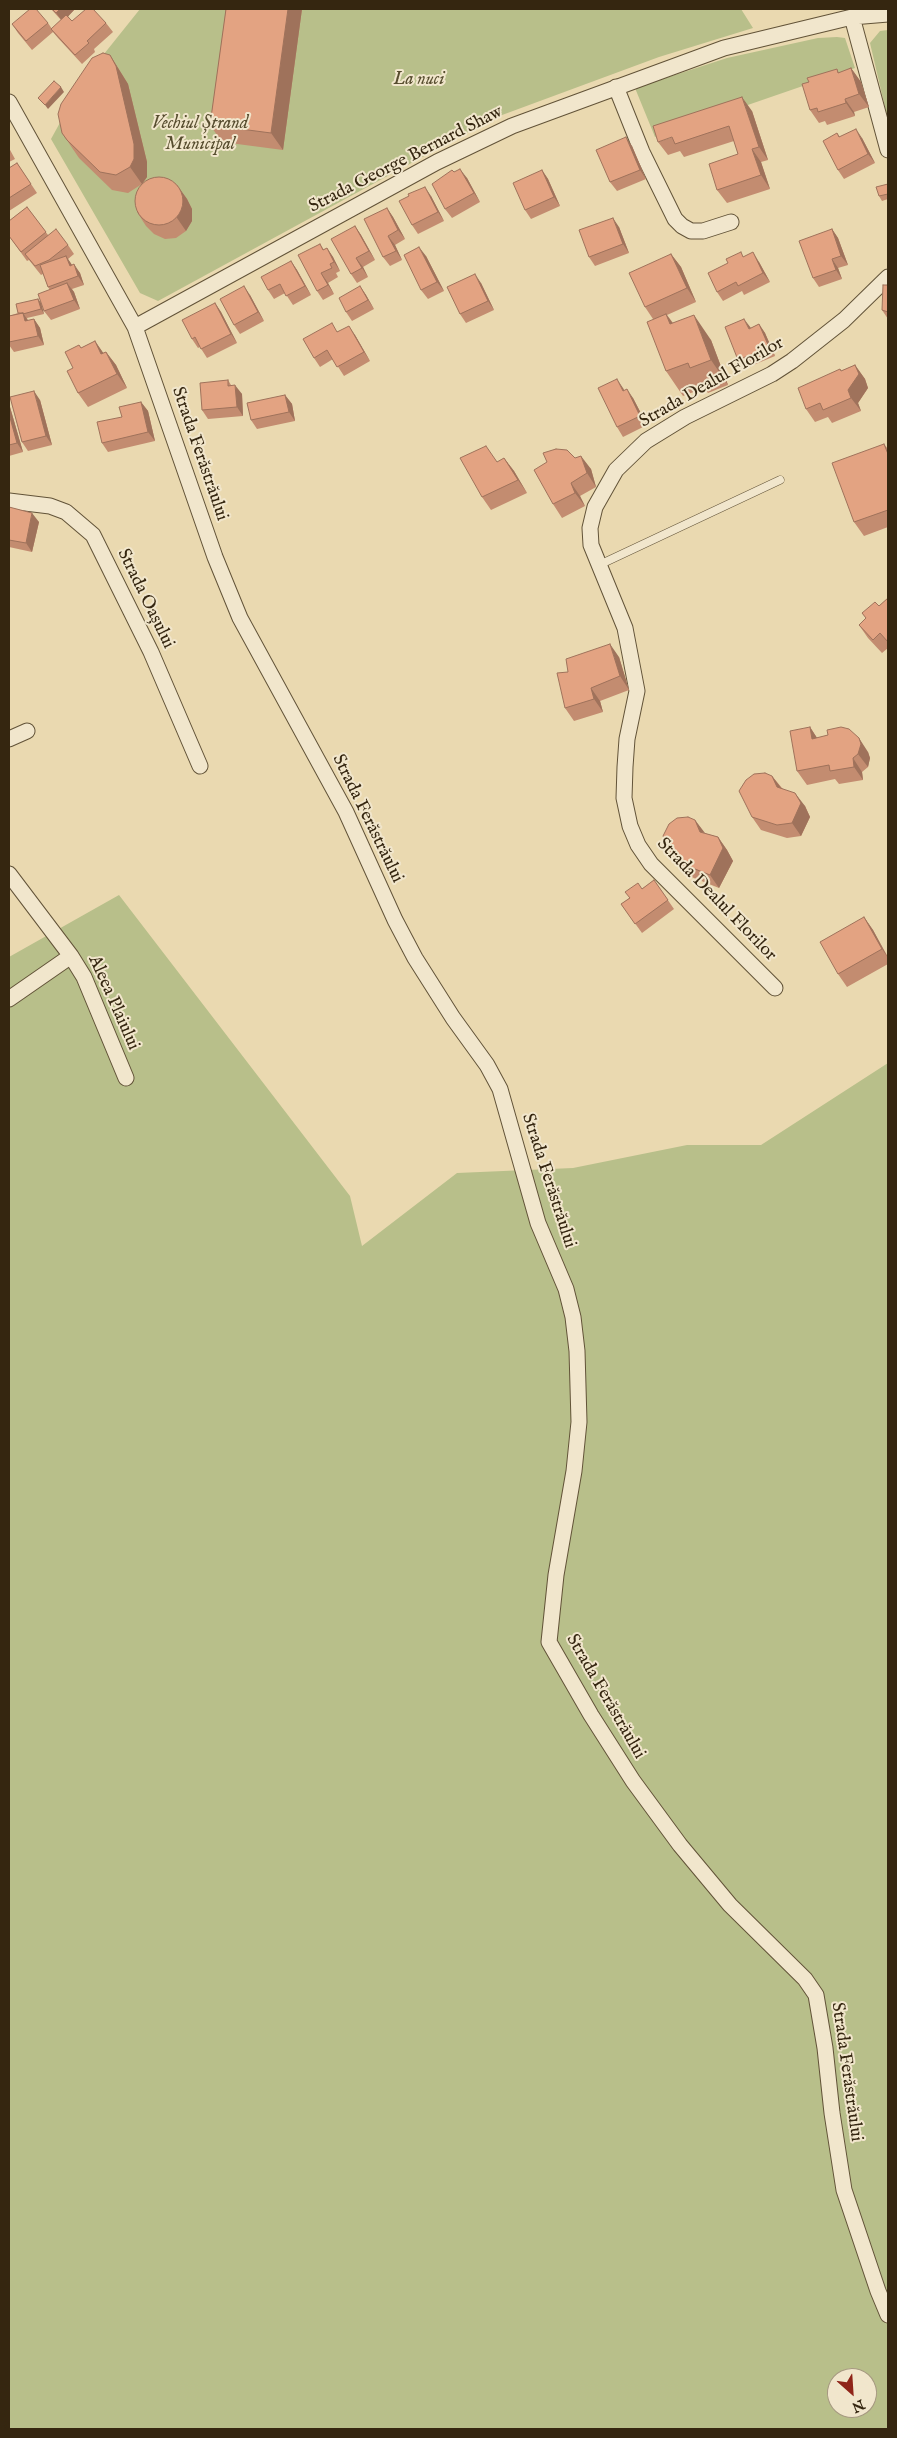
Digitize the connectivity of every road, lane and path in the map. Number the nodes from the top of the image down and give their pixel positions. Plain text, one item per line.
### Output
1 (888, 14) edge
2 (852, 17) junction
3 (616, 87) junction
4 (9, 102) edge
5 (13, 123) edge
6 (888, 147) edge
7 (731, 222) dead end
8 (888, 277) edge
9 (135, 327) junction
10 (780, 480) dead end
11 (9, 501) edge
12 (599, 565) junction
13 (27, 732) dead end
14 (9, 739) edge
15 (200, 766) dead end
16 (9, 874) edge
17 (72, 956) junction
18 (775, 988) dead end
19 (9, 999) edge
20 (126, 1078) dead end
21 (888, 2315) edge

1 - 2 street
2 - 3 street, Strada George Bernard Shaw
2 - 6 street
3 - 7 street
3 - 9 street, Strada George Bernard Shaw
4 - 5 street, Strada Ferăstrăului
5 - 9 street, Strada Ferăstrăului
8 - 12 street, Strada Dealul Florilor
9 - 21 street, Strada Ferăstrăului
10 - 12 lane
11 - 15 street, Strada Oașului
12 - 18 street, Strada Dealul Florilor
13 - 14 street
16 - 17 street, Aleea Plaiului
17 - 19 street
17 - 20 street, Aleea Plaiului

